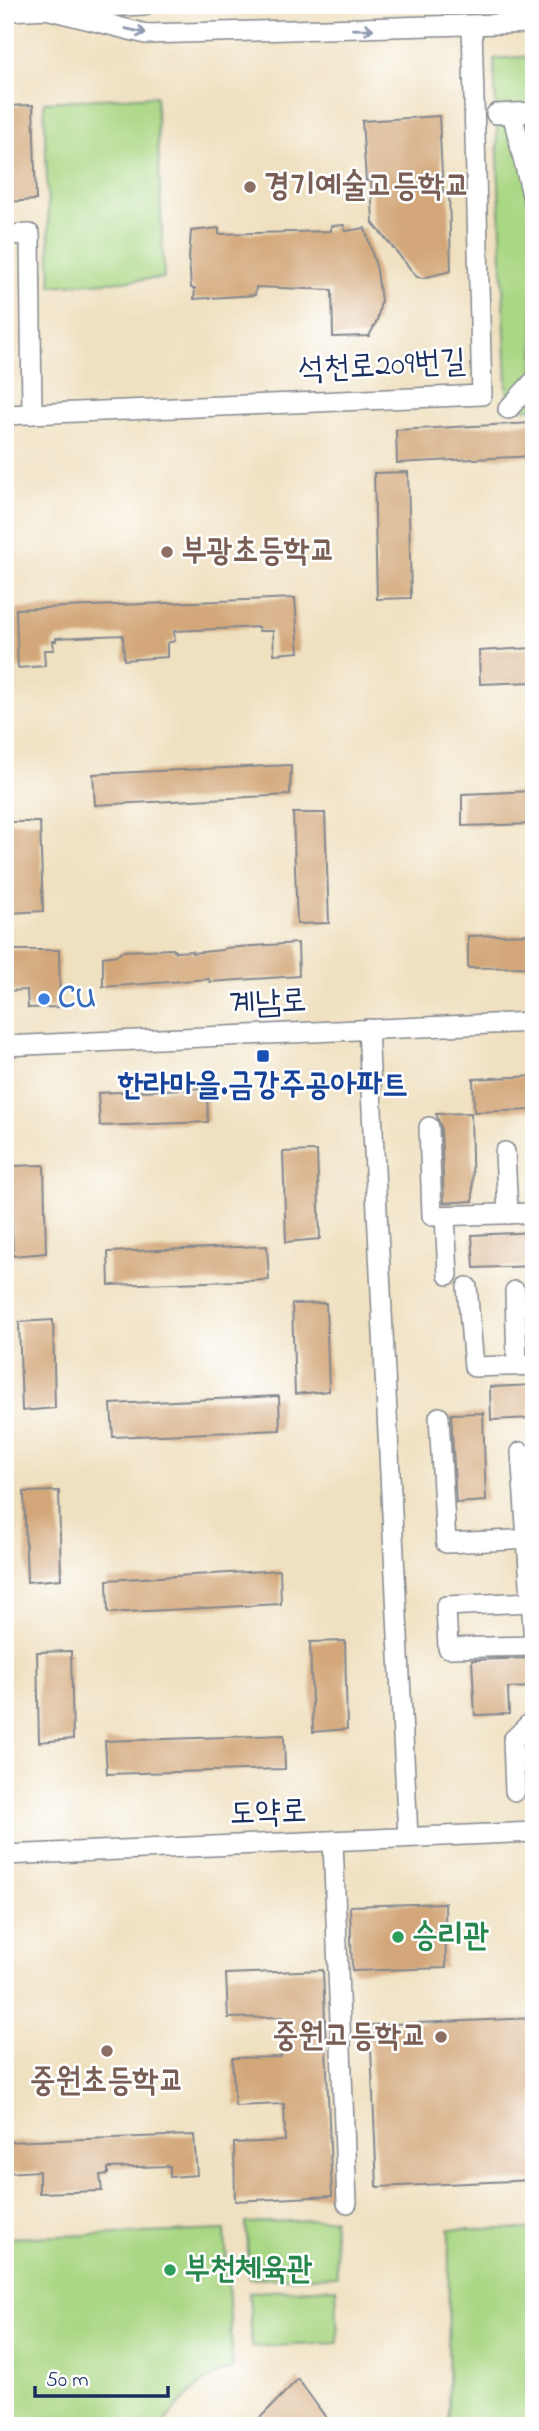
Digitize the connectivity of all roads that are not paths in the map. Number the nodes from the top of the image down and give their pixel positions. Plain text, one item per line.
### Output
1 (144, 5) edge
2 (50, 7) edge
3 (5, 11) edge
4 (534, 23) edge
5 (472, 26) junction
6 (534, 112) edge
7 (534, 203) edge
8 (5, 235) edge
9 (534, 381) edge
10 (508, 409) dead end
11 (32, 414) junction
12 (5, 415) edge
13 (534, 1022) edge
14 (368, 1029) junction
15 (5, 1046) edge
16 (429, 1127) dead end
17 (505, 1152) dead end
18 (534, 1213) edge
19 (508, 1214) junction
20 (445, 1216) junction
21 (448, 1275) dead end
22 (467, 1287) dead end
23 (515, 1291) dead end
24 (526, 1365) edge
25 (439, 1417) dead end
26 (521, 1452) dead end
27 (530, 1499) edge
28 (531, 1539) edge
29 (531, 1602) junction
30 (534, 1644) edge
31 (534, 1719) edge
32 (515, 1791) dead end
33 (534, 1832) edge
34 (408, 1838) junction
35 (333, 1841) junction
36 (5, 1855) edge
37 (346, 2203) dead end

1 - 2 street
2 - 3 street
2 -> 5 street
4 - 5 street
5 - 11 street, 석천로209번길
6 - 7 street
8 - 11 street
9 - 10 street
11 - 12 street, 석천로209번길
13 - 14 street, 계남로
14 - 15 street, 계남로
14 - 34 street
16 - 20 street
17 - 19 street
18 - 19 street
19 - 20 street
20 - 21 street
22 - 24 street
23 - 24 street
25 - 28 street
26 - 27 street
27 - 28 street
28 - 29 street
29 - 30 street
29 - 30 street
31 - 32 street
33 - 34 street, 도약로
34 - 35 street, 도약로
35 - 36 street, 도약로
35 - 37 street

